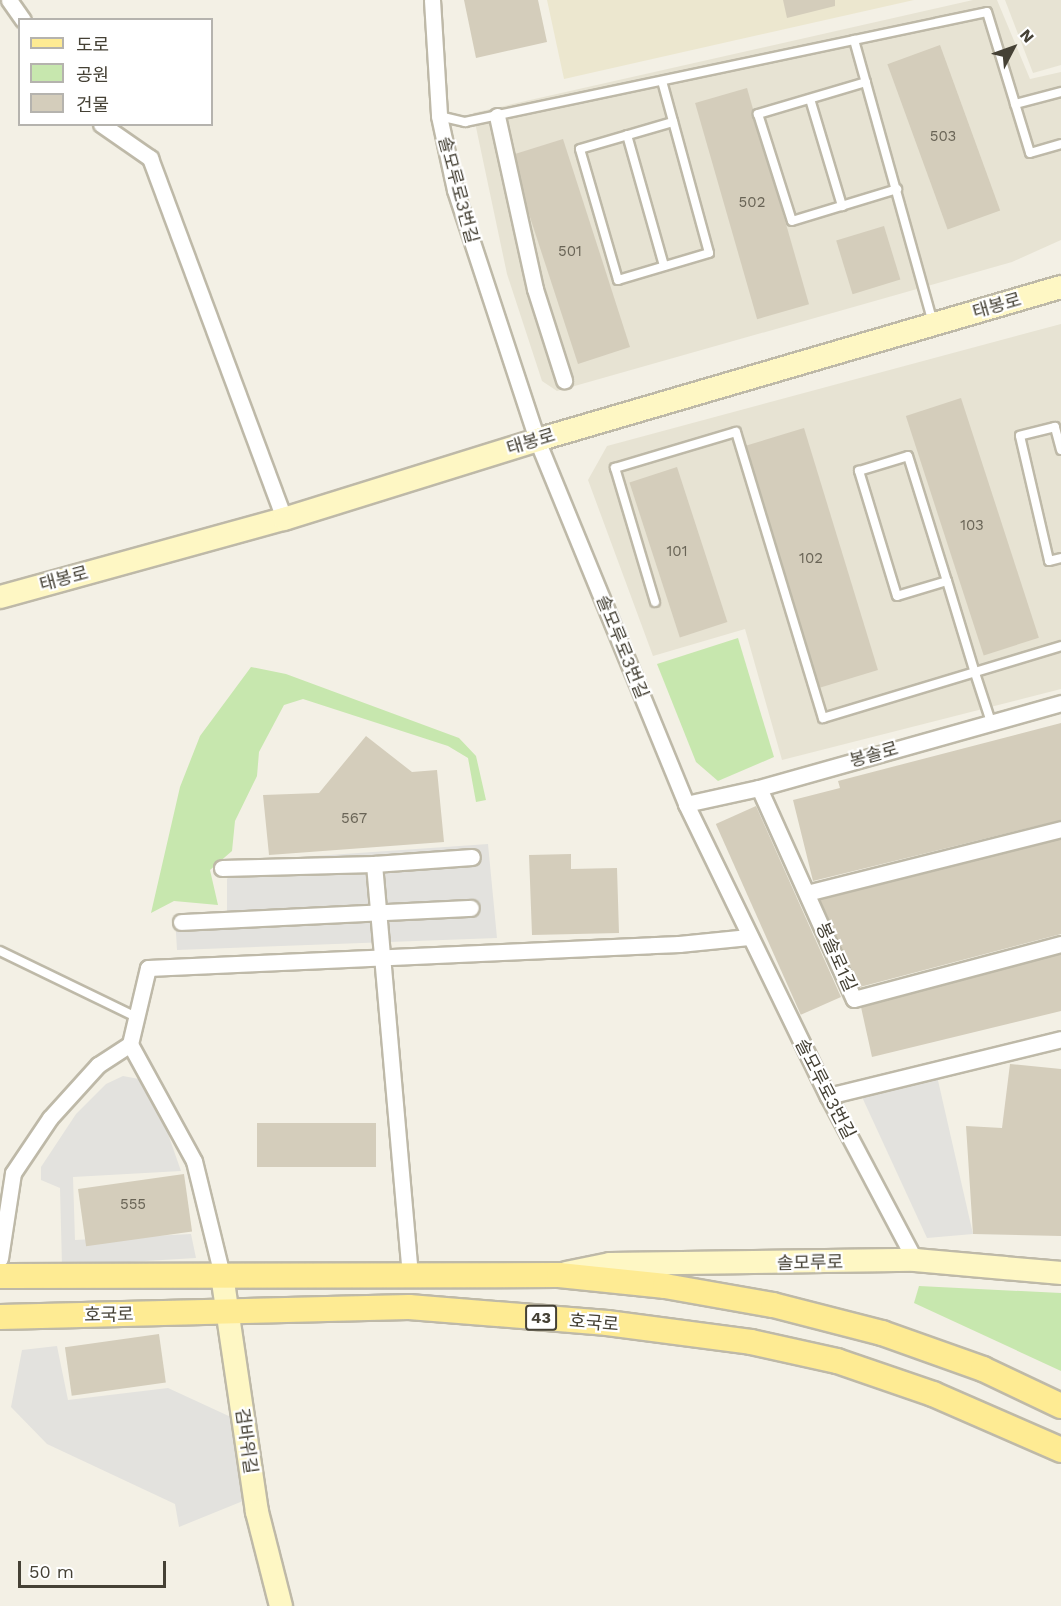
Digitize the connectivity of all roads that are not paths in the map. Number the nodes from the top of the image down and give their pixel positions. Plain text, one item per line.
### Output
1 (9, 0) edge
2 (432, 0) edge
3 (22, 18) edge
4 (854, 40) junction
5 (662, 81) junction
6 (866, 82) junction
7 (1061, 92) edge
8 (810, 99) junction
9 (1016, 104) junction
10 (439, 116) junction
11 (497, 116) junction
12 (673, 122) junction
13 (104, 126) edge
14 (627, 135) junction
15 (1061, 144) edge
16 (897, 189) junction
17 (842, 206) junction
18 (664, 266) junction
19 (1061, 287) edge
20 (934, 324) junction
21 (564, 380) dead end
22 (537, 440) junction
23 (1061, 450) edge
24 (284, 519) junction
25 (1061, 558) edge
26 (947, 581) junction
27 (0, 597) edge
28 (655, 602) dead end
29 (1061, 646) edge
30 (975, 673) junction
31 (1061, 703) edge
32 (991, 722) junction
33 (759, 788) junction
34 (686, 804) junction
35 (1061, 829) edge
36 (472, 857) dead end
37 (374, 864) junction
38 (222, 868) dead end
39 (807, 893) junction
40 (471, 908) dead end
41 (378, 914) junction
42 (181, 922) dead end
43 (748, 937) junction
44 (1061, 944) edge
45 (0, 951) edge
46 (381, 959) junction
47 (136, 1017) junction
48 (1061, 1039) edge
49 (130, 1044) junction
50 (828, 1096) junction
51 (0, 1258) edge
52 (915, 1260) junction
53 (1061, 1273) edge
54 (222, 1275) junction
55 (559, 1275) junction
56 (0, 1276) edge
57 (410, 1276) junction
58 (227, 1311) junction
59 (0, 1317) edge
60 (1057, 1405) edge
61 (1038, 1440) junction
62 (1061, 1450) edge
63 (281, 1606) edge

1 - 3 street
2 - 10 street, 솔모루로3번길
4 - 5 lane
4 - 6 lane
4 - 9 lane
5 - 11 lane
5 - 12 lane
6 - 8 lane
6 - 16 lane
7 - 9 lane
8 - 17 lane
8 - 17 lane
9 - 15 lane
10 - 11 lane
10 - 22 street, 솔모루로3번길
11 - 21 street
12 - 14 lane
12 - 18 lane
13 - 24 street
14 - 18 lane
14 - 18 lane
16 - 17 lane
16 - 20 lane
19 - 20 main road, 태봉로
20 - 22 main road, 태봉로
22 - 24 main road, 태봉로
22 - 34 street, 솔모루로3번길
23 - 25 lane
24 - 27 main road, 태봉로
26 - 26 lane
26 - 30 lane
28 - 30 lane
29 - 30 lane
30 - 32 lane
31 - 32 street, 봉솔로
32 - 33 street, 봉솔로
33 - 34 street, 봉솔로
33 - 39 street, 봉솔로1길
34 - 43 street, 솔모루로3번길
35 - 39 street
36 - 37 street
37 - 38 street
37 - 41 street
39 - 44 street, 봉솔로1길
40 - 41 street
41 - 42 street
41 - 46 street
43 - 46 street
43 - 50 street, 솔모루로3번길
45 - 47 lane
46 - 47 street
46 - 57 street
47 - 49 street
48 - 50 street
49 - 51 street
49 - 54 street
50 - 52 street, 솔모루로3번길
52 - 53 main road, 솔모루로
52 - 55 main road, 솔모루로
54 - 56 main road
54 - 57 main road
54 - 58 main road, 검바위길
55 - 57 main road
55 - 60 main road
58 - 59 main road, 호국로 / 43
58 - 61 main road, 호국로 / 43
58 - 63 main road, 검바위길
60 - 61 main road
61 - 62 main road, 호국로 / 43

